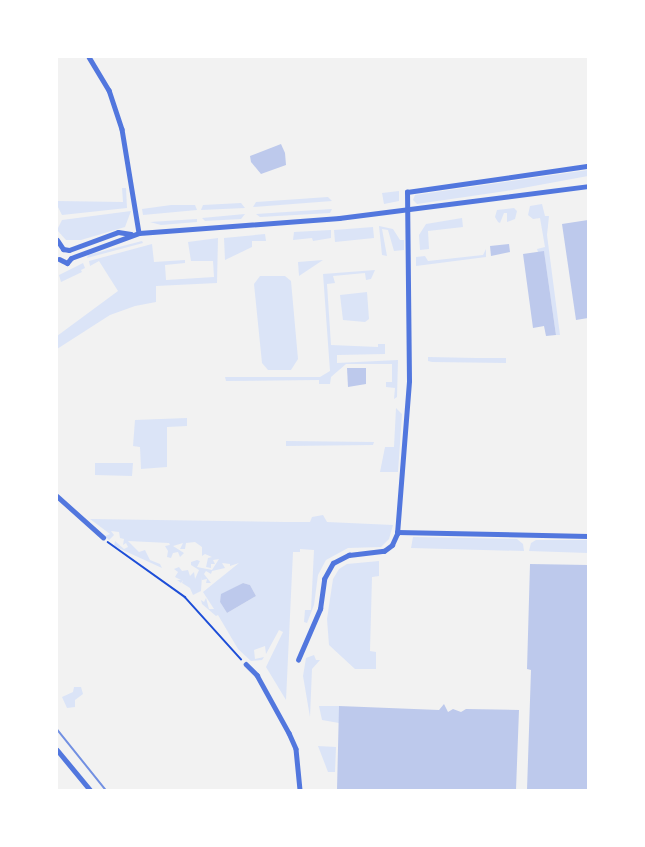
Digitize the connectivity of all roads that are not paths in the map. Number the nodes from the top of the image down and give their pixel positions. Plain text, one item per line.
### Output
1 (89, 57) edge
2 (588, 166) edge
3 (588, 186) edge
4 (407, 210) junction
5 (136, 234) junction
6 (57, 240) edge
7 (66, 250) junction
8 (58, 257) edge
9 (71, 258) junction
10 (57, 496) edge
11 (397, 532) junction
12 (588, 536) edge
13 (103, 537) road end
14 (298, 660) dead end
15 (246, 664) road end
16 (57, 750) edge
17 (90, 790) edge
18 (300, 790) edge

1 - 5 street
2 - 4 street
3 - 4 street
4 - 5 street
4 - 11 street
5 - 7 street
5 - 9 street
6 - 7 street
7 - 8 street
7 - 9 street
8 - 9 street
10 - 13 street
11 - 12 street
11 - 14 street
15 - 18 street
16 - 17 street

